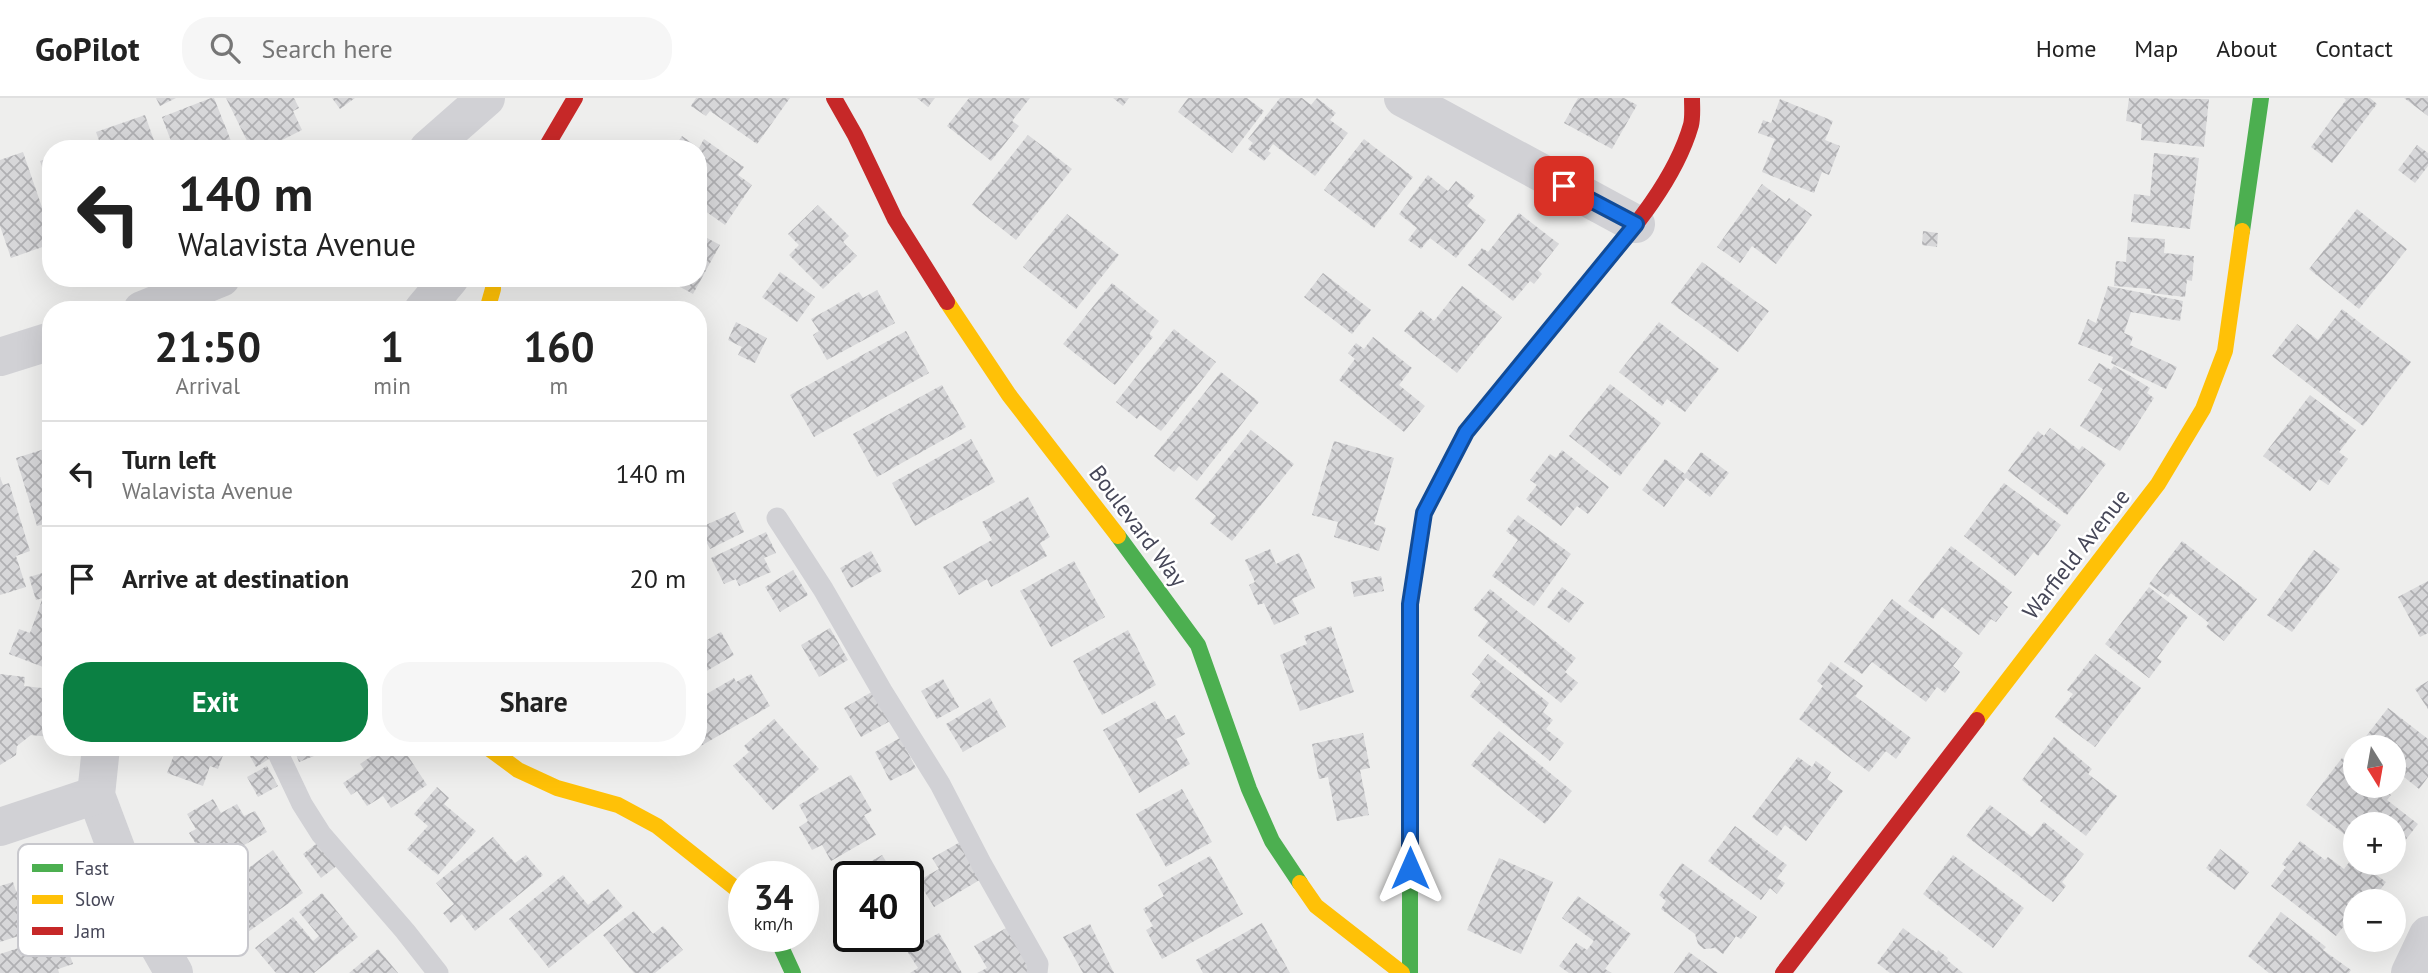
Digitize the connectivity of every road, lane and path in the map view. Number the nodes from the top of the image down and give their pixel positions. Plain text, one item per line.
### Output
1 (486, 98) edge
2 (575, 98) edge
3 (834, 98) edge
4 (1403, 98) edge
5 (1692, 98) edge
6 (2261, 98) edge
7 (438, 140) edge
8 (550, 140) edge
9 (1636, 224) junction
10 (199, 287) edge
11 (442, 287) edge
12 (164, 301) edge
13 (431, 301) edge
14 (42, 344) edge
15 (0, 357) edge
16 (777, 518) dead end
17 (100, 756) edge
18 (279, 756) edge
19 (499, 756) edge
20 (96, 795) junction
21 (0, 827) edge
22 (114, 844) edge
23 (728, 882) edge
24 (2428, 935) edge
25 (783, 952) edge
26 (164, 956) edge
27 (174, 973) edge
28 (438, 973) edge
29 (793, 973) edge
30 (1037, 973) edge
31 (1402, 973) edge
32 (1410, 973) edge
33 (1783, 973) edge
34 (2410, 973) edge

1 - 7 street
2 - 8 street
3 - 31 street, Boulevard Way
4 - 9 street
5 - 9 street
6 - 33 street, Warfield Avenue
9 - 32 street
10 - 12 street
11 - 13 street
14 - 15 street
16 - 30 lane
17 - 20 street
18 - 28 lane
19 - 23 street
20 - 21 street
20 - 22 street
24 - 34 street
25 - 29 street
26 - 27 street

